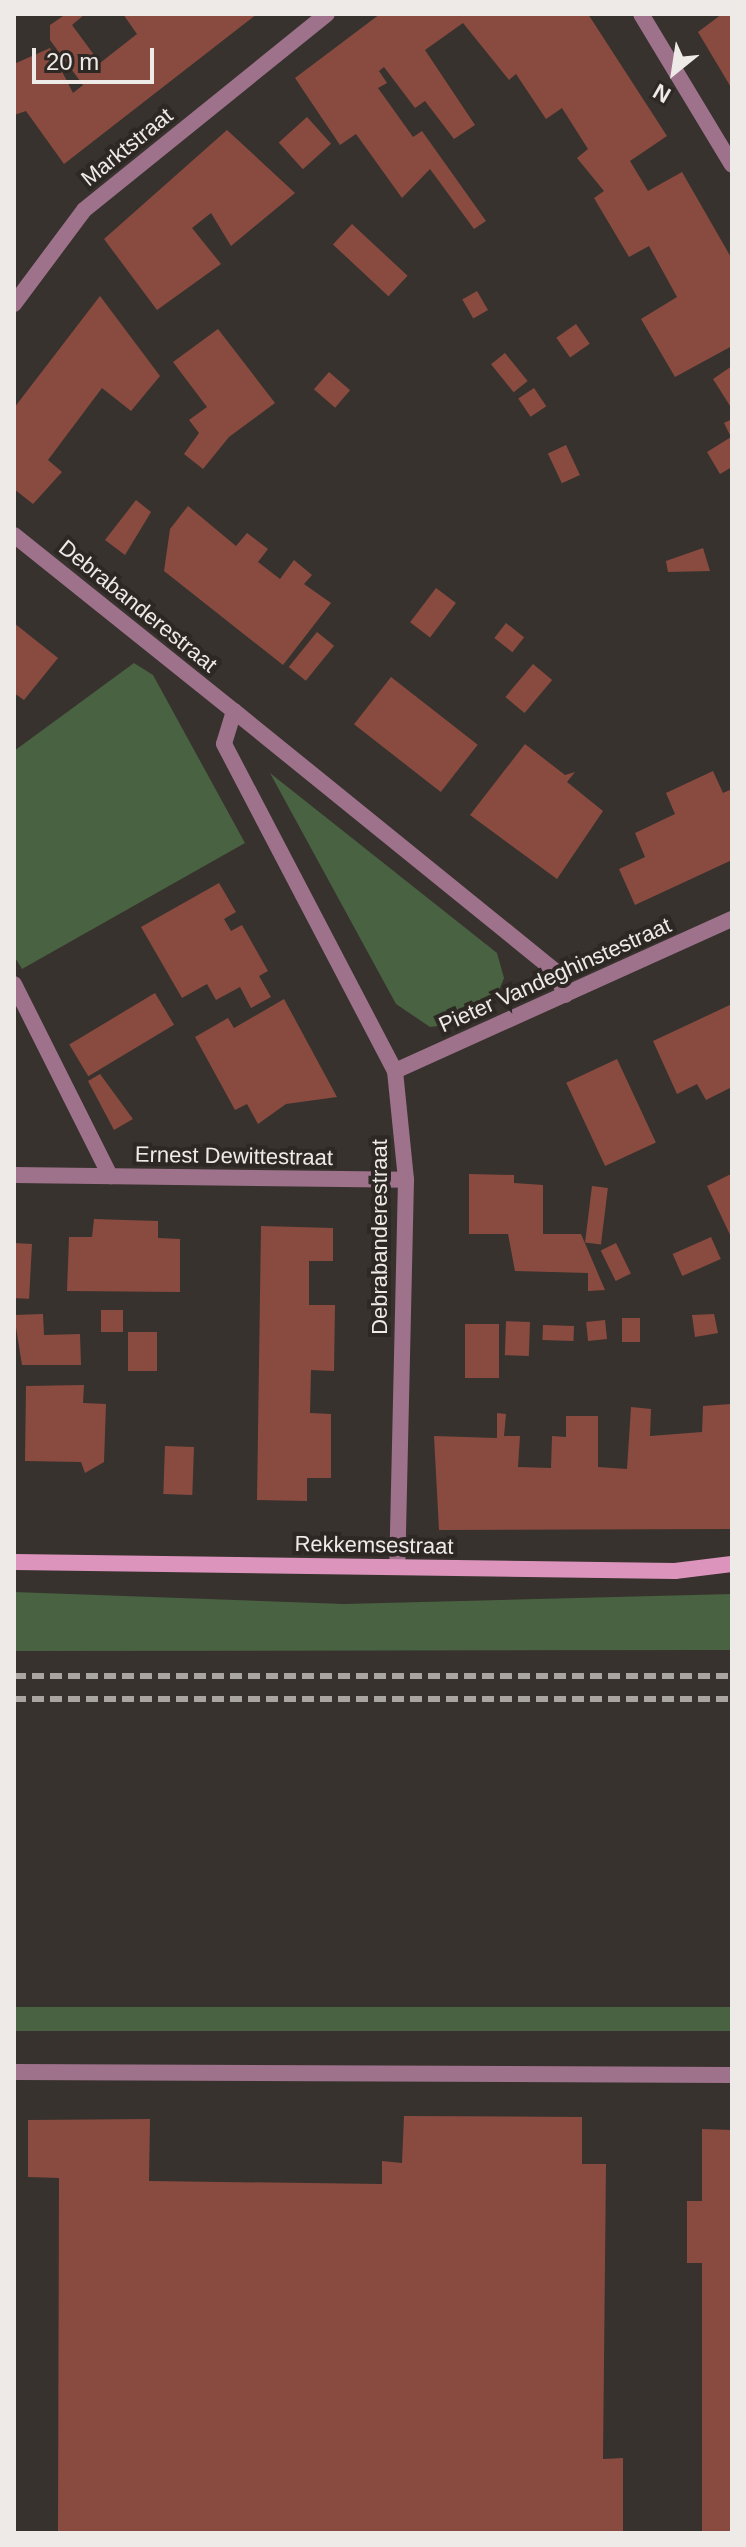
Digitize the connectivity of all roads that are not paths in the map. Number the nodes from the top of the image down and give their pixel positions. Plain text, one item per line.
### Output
1 (327, 14) edge
2 (641, 14) edge
3 (732, 165) edge
4 (14, 304) edge
5 (14, 535) edge
6 (234, 711) junction
7 (732, 919) edge
8 (14, 984) edge
9 (565, 995) junction
10 (395, 1071) junction
11 (14, 1175) edge
12 (110, 1176) junction
13 (406, 1180) junction
14 (14, 1562) edge
15 (732, 1564) edge
16 (397, 1567) junction
17 (14, 2072) edge
18 (732, 2075) edge

1 - 4 street, Marktstraat
2 - 3 street
5 - 6 street, Debrabanderestraat
6 - 9 street, Debrabanderestraat
6 - 10 street, Debrabanderestraat
7 - 9 street, Pieter Vandeghinstestraat
8 - 12 street, Ernest Dewittestraat
9 - 10 street, Pieter Vandeghinstestraat
10 - 13 street, Debrabanderestraat
11 - 12 street, Ernest Dewittestraat
12 - 13 street, Ernest Dewittestraat
13 - 16 street, Debrabanderestraat
14 - 16 street, Rekkemsestraat
15 - 16 street, Rekkemsestraat
17 - 18 street

